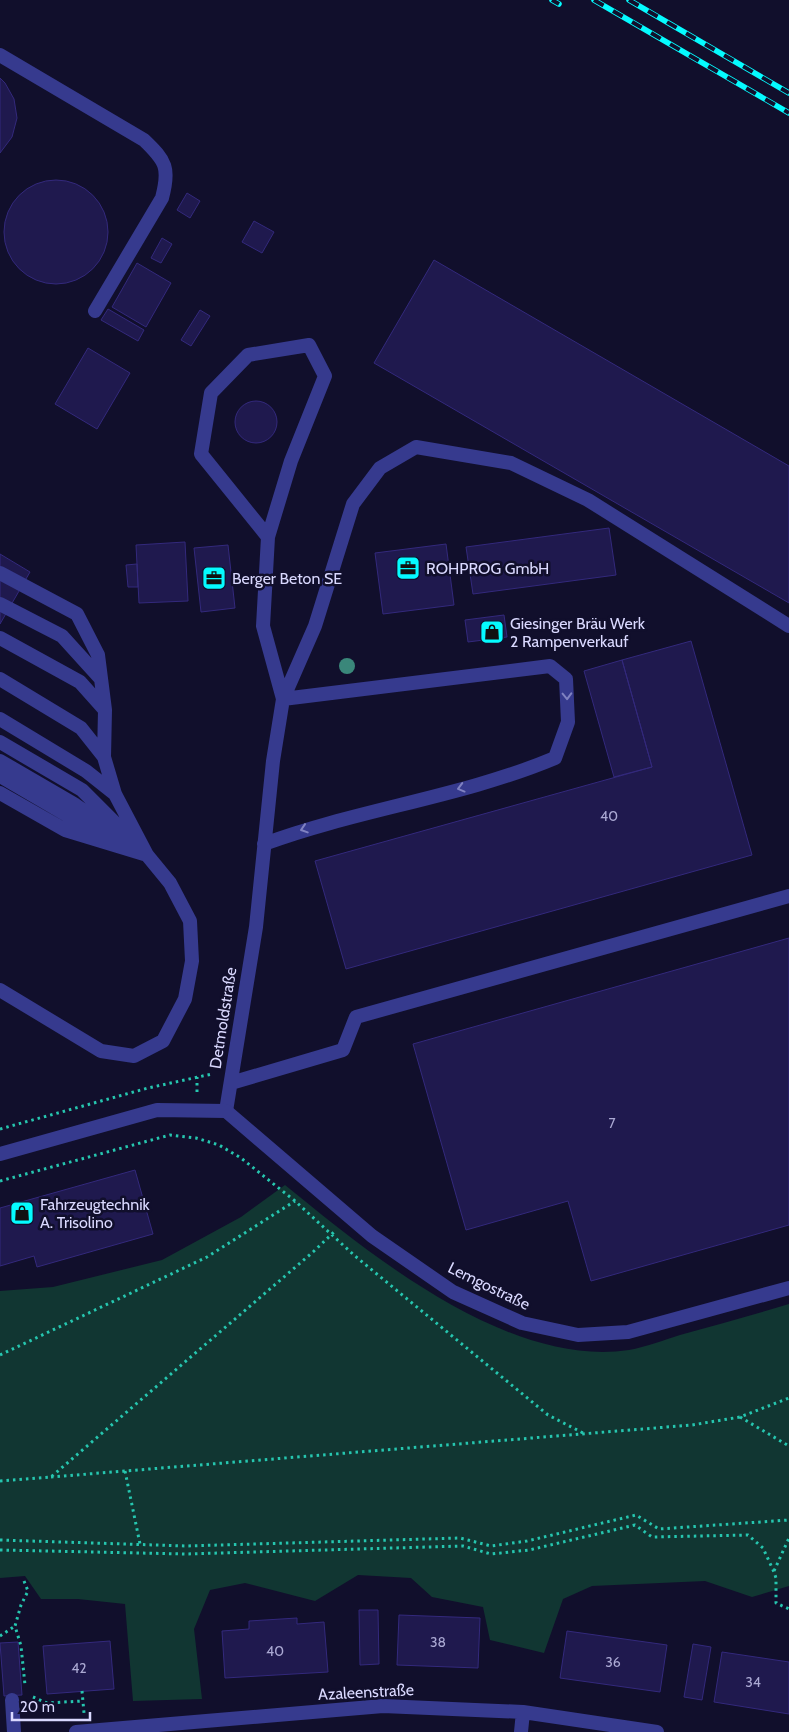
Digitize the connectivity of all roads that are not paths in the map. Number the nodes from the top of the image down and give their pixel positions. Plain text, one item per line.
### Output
1 (0, 55) edge
2 (95, 311) dead end
3 (268, 537) junction
4 (0, 574) edge
5 (0, 604) edge
6 (789, 626) edge
7 (0, 638) edge
8 (0, 679) edge
9 (101, 679) junction
10 (283, 699) junction
11 (105, 710) junction
12 (0, 719) edge
13 (0, 742) edge
14 (104, 757) junction
15 (0, 761) edge
16 (0, 776) edge
17 (0, 792) edge
18 (115, 794) junction
19 (264, 844) junction
20 (119, 846) junction
21 (147, 856) junction
22 (789, 896) edge
23 (0, 990) edge
24 (232, 1076) junction
25 (226, 1111) junction
26 (0, 1154) edge
27 (789, 1288) edge
28 (12, 1700) dead end
29 (523, 1712) junction
30 (198, 1727) edge
31 (14, 1732) edge
32 (76, 1732) edge
33 (521, 1732) edge
34 (657, 1732) edge

1 - 2 street
3 - 3 street
3 - 10 street
4 - 9 street
5 - 9 street
6 - 10 street
7 - 11 street
8 - 14 street
9 - 11 street
10 - 19 street, Detmoldstraße
10 -> 19 street
11 - 14 street
12 - 18 street
13 - 21 street
14 - 18 street
15 - 21 street
16 - 20 street
17 - 20 street
18 - 21 street
19 - 24 street, Detmoldstraße
20 - 21 street
21 - 23 street
22 - 24 street
24 - 25 street, Detmoldstraße
25 - 26 street
25 - 27 street, Lemgostraße
28 - 31 street
29 - 30 street, Azaleenstraße
29 - 33 street
29 - 34 street, Azaleenstraße
30 - 32 street, Azaleenstraße

